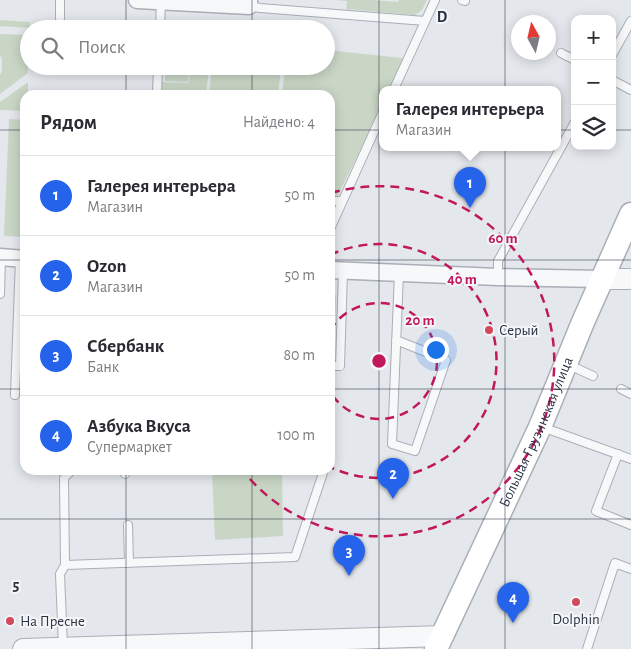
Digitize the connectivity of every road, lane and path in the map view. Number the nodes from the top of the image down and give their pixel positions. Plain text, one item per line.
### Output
1 (60, 0) edge
2 (138, 0) edge
3 (435, 0) edge
4 (161, 1) edge
5 (249, 3) edge
6 (60, 18) dead end
7 (160, 20) edge
8 (631, 21) edge
9 (425, 22) junction
10 (616, 48) edge
11 (562, 53) dead end
12 (571, 58) edge
13 (158, 75) edge
14 (616, 82) edge
15 (395, 86) edge
16 (157, 90) edge
17 (631, 90) edge
18 (379, 121) edge
19 (571, 129) edge
20 (561, 147) edge
21 (559, 151) edge
22 (335, 201) edge
23 (342, 201) junction
24 (631, 214) edge
25 (335, 217) edge
26 (1, 257) edge
27 (20, 259) edge
28 (337, 271) edge
29 (399, 273) junction
30 (498, 277) junction
31 (602, 279) junction
32 (631, 280) edge
33 (0, 294) edge
34 (20, 298) edge
35 (396, 340) junction
36 (566, 363) junction
37 (335, 366) edge
38 (593, 376) dead end
39 (621, 389) dead end
40 (631, 394) edge
41 (15, 395) dead end
42 (540, 426) junction
43 (618, 454) junction
44 (631, 459) edge
45 (67, 475) edge
46 (322, 475) edge
47 (631, 525) edge
48 (128, 526) dead end
49 (129, 563) junction
50 (65, 565) junction
51 (631, 569) edge
52 (439, 643) edge
53 (189, 647) edge
54 (63, 648) junction
55 (23, 649) edge
56 (587, 649) edge

1 - 6 lane
2 - 4 street
3 - 9 lane
4 - 5 street
4 - 7 lane
5 - 9 lane
8 - 10 lane
9 - 15 lane
11 - 12 lane
13 - 16 lane
14 - 17 lane
18 - 23 lane
19 - 20 lane
21 - 30 lane
22 - 23 lane
23 - 25 lane
24 - 31 main road, Большая Грузинская улица
26 - 27 street
26 - 33 lane
28 - 29 street
28 - 37 lane
29 - 30 street
29 - 35 lane
30 - 31 street
31 - 32 street
31 - 36 main road, Большая Грузинская улица
34 - 41 lane
35 - 35 lane
36 - 38 lane
36 - 42 main road, Большая Грузинская улица
39 - 40 lane
42 - 43 lane
42 - 52 main road, Большая Грузинская улица
43 - 44 lane
43 - 47 lane
45 - 50 lane
46 - 49 lane
48 - 49 lane
49 - 50 lane
50 - 54 lane
51 - 56 lane
52 - 53 street
53 - 54 street
54 - 55 street

